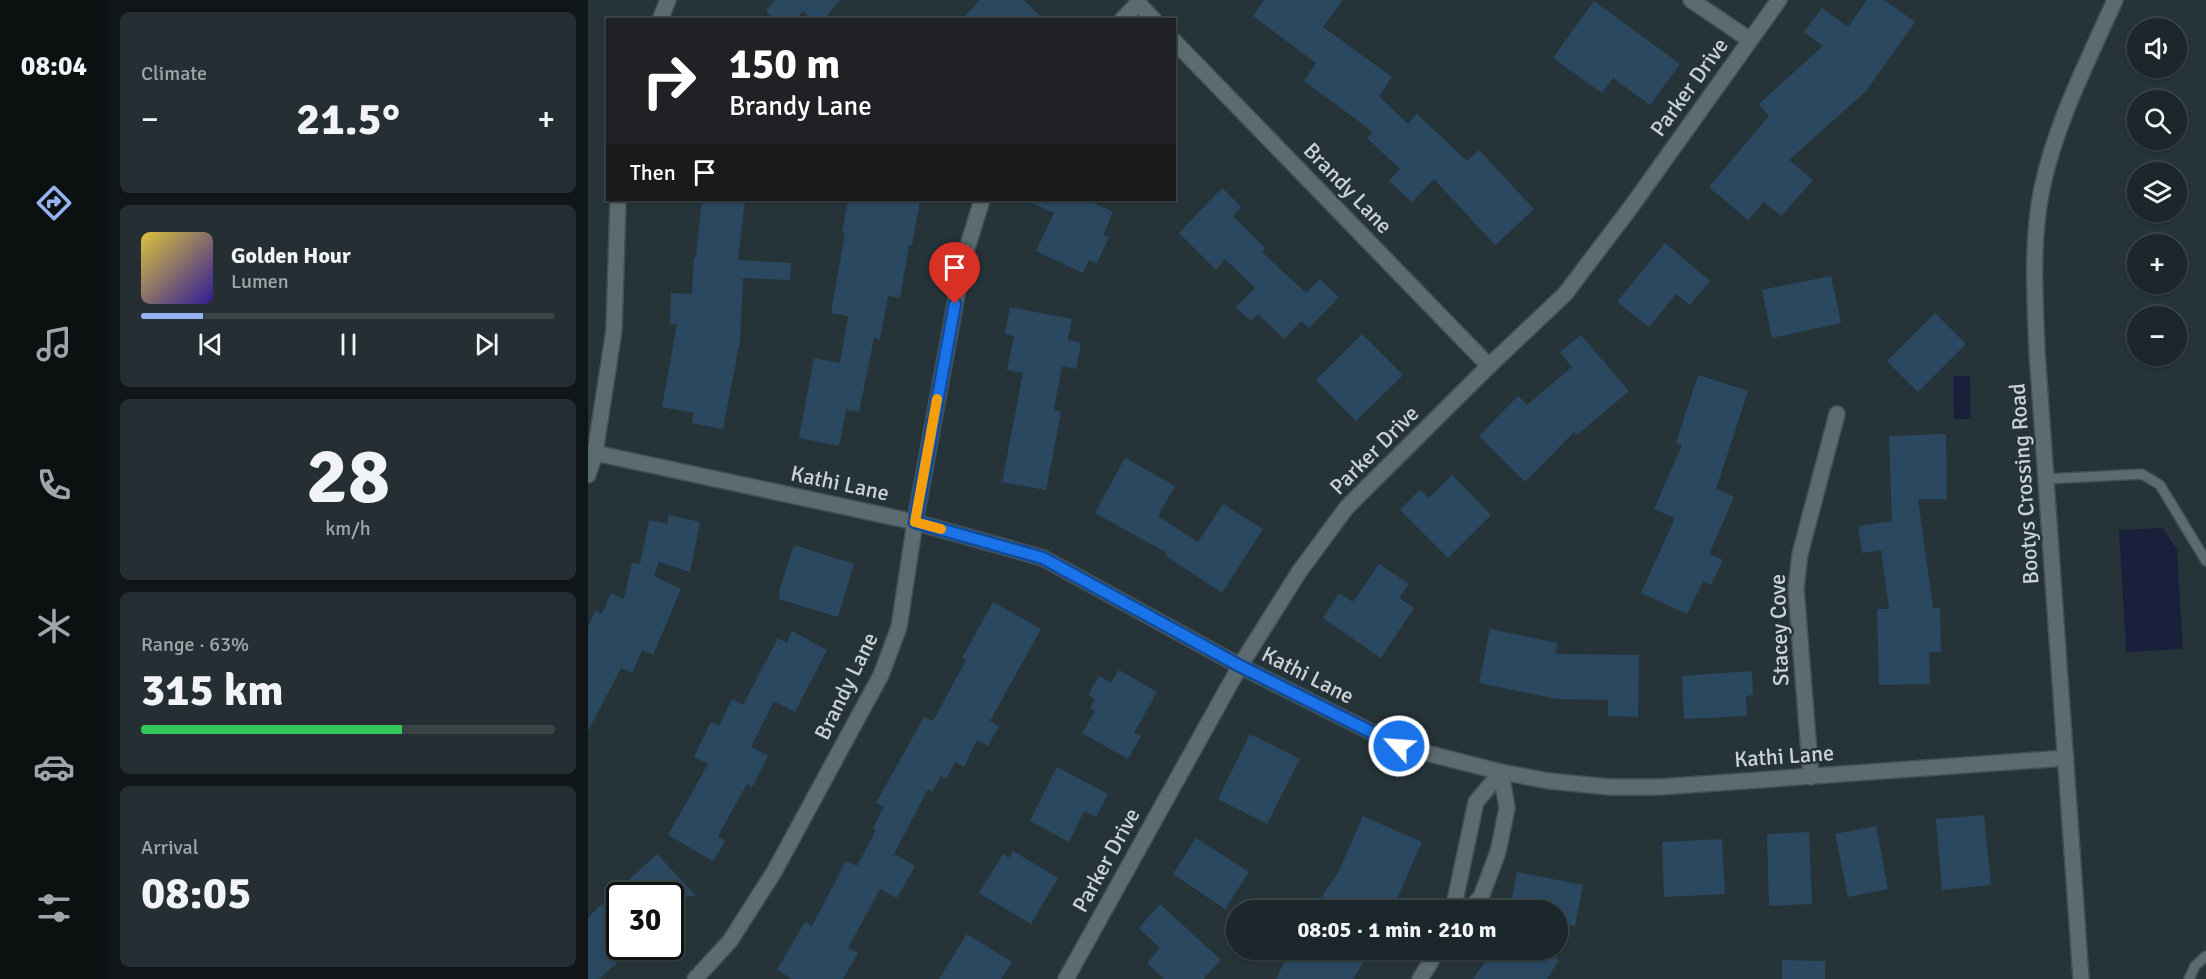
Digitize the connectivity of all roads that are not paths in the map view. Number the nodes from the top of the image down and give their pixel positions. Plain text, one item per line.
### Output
1 (668, 0) edge
2 (1691, 0) edge
3 (1779, 0) edge
4 (2115, 0) edge
5 (661, 18) edge
6 (1124, 18) edge
7 (1152, 18) edge
8 (1750, 40) junction
9 (1176, 43) edge
10 (618, 201) edge
11 (982, 201) edge
12 (1489, 366) junction
13 (1837, 414) dead end
14 (595, 453) junction
15 (588, 475) edge
16 (2046, 479) junction
17 (915, 522) junction
18 (2206, 561) edge
19 (1240, 666) junction
20 (2066, 758) junction
21 (1501, 772) junction
22 (1811, 777) junction
23 (1455, 900) edge
24 (1478, 900) edge
25 (2206, 956) edge
26 (1432, 960) edge
27 (695, 979) edge
28 (1066, 979) edge
29 (1420, 979) edge
30 (2081, 979) edge
31 (2189, 979) edge

1 - 5 street
2 - 8 street
3 - 8 street, Parker Drive
4 - 16 street, Bootys Crossing Road
6 - 7 street
8 - 12 street, Parker Drive
9 - 12 street, Brandy Lane
10 - 14 street
11 - 17 street, Brandy Lane
12 - 19 street, Parker Drive
13 - 22 street, Stacey Cove
14 - 15 street
14 - 17 street, Kathi Lane
16 - 18 lane
16 - 20 street, Bootys Crossing Road
17 - 19 street, Kathi Lane
17 - 27 street, Brandy Lane
19 - 21 street, Kathi Lane
19 - 28 street, Parker Drive
20 - 22 street, Kathi Lane
20 - 30 street, Bootys Crossing Road
21 - 22 street, Kathi Lane
21 - 23 street
21 - 24 street
25 - 31 lane
26 - 29 street

